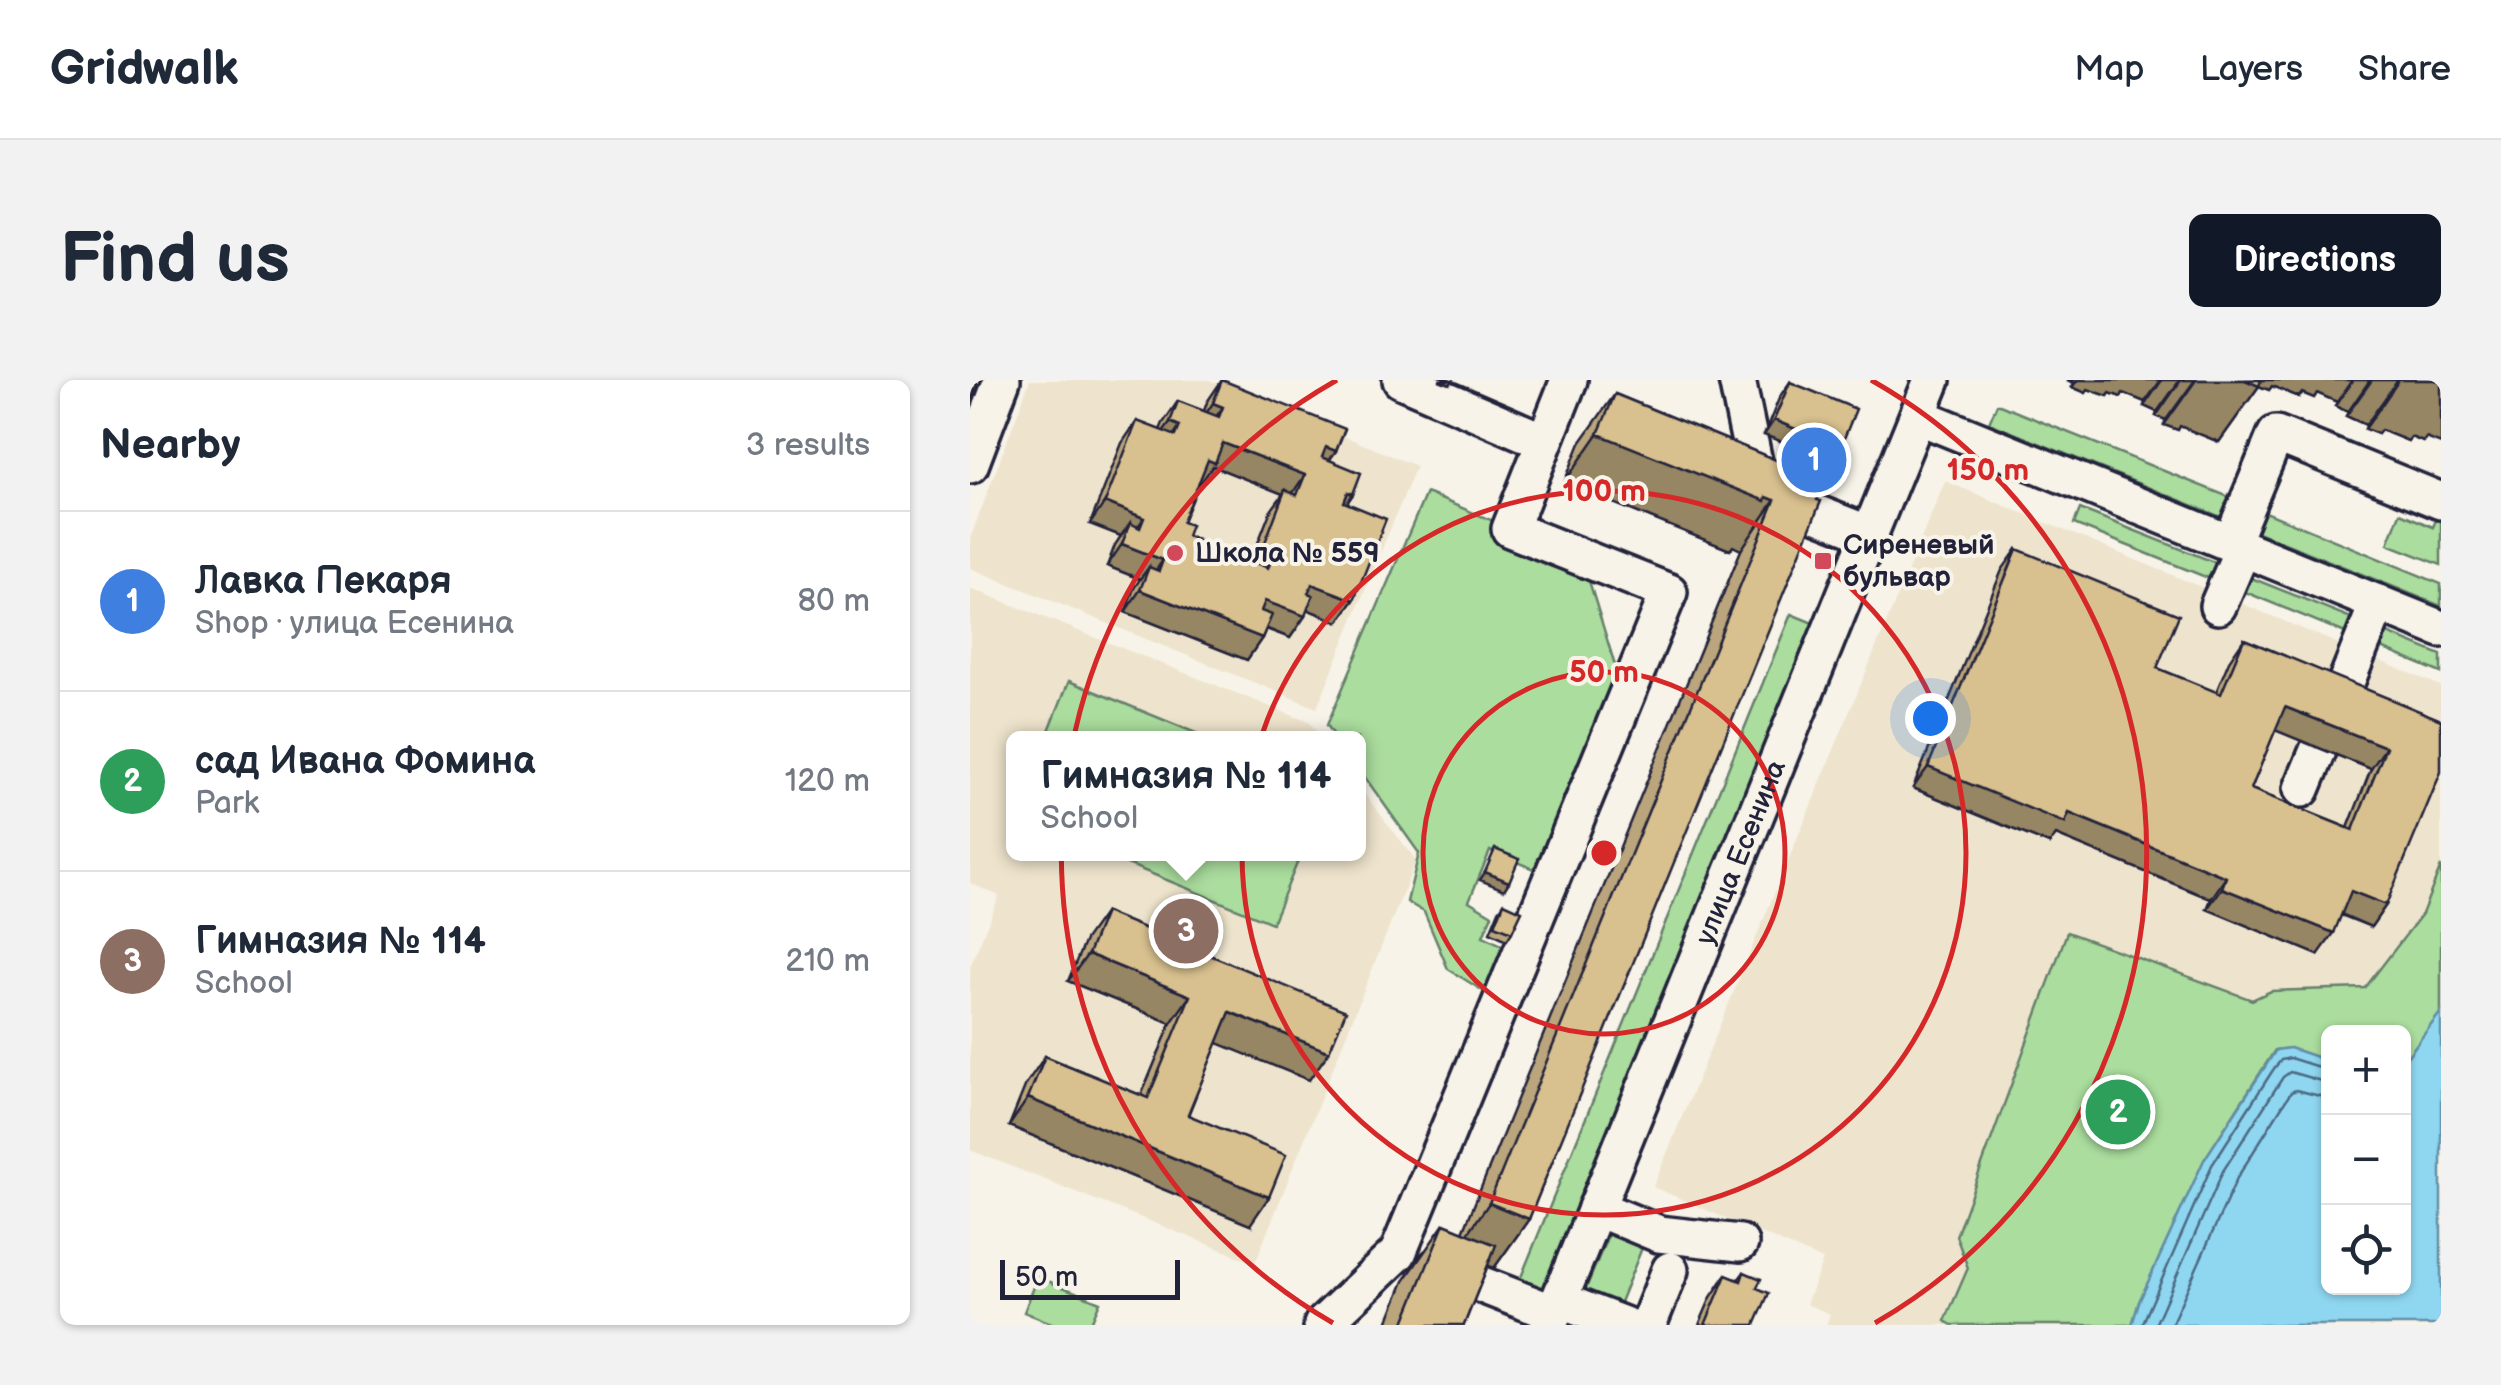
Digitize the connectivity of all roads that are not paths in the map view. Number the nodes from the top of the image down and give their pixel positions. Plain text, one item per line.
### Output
1 (1002, 380) edge
2 (1401, 380) edge
3 (1569, 380) edge
4 (1737, 380) edge
5 (1932, 380) edge
6 (1918, 416) junction
7 (1543, 441) junction
8 (970, 465) edge
9 (2441, 501) edge
10 (1869, 534) junction
11 (2237, 546) junction
12 (2378, 603) junction
13 (2218, 606) dead end
14 (2441, 629) edge
15 (2337, 705) edge
16 (2319, 748) dead end
17 (2302, 789) dead end
18 (1596, 1208) junction
19 (1740, 1243) dead end
20 (1398, 1253) junction
21 (1670, 1270) dead end
22 (1554, 1312) edge
23 (1322, 1325) edge
24 (1624, 1325) edge
25 (1648, 1325) edge

1 - 8 street
2 - 7 street
3 - 7 street
4 - 10 street
5 - 6 street, улица Есенина
6 - 10 street, улица Есенина
6 - 11 street
7 - 20 street
9 - 11 street
10 - 18 street, улица Есенина
11 - 12 street
11 - 13 street
12 - 14 street
12 - 15 street
16 - 17 street
18 - 19 street
18 - 22 street, улица Есенина
20 - 22 street
20 - 23 street
21 - 25 street
22 - 24 street

